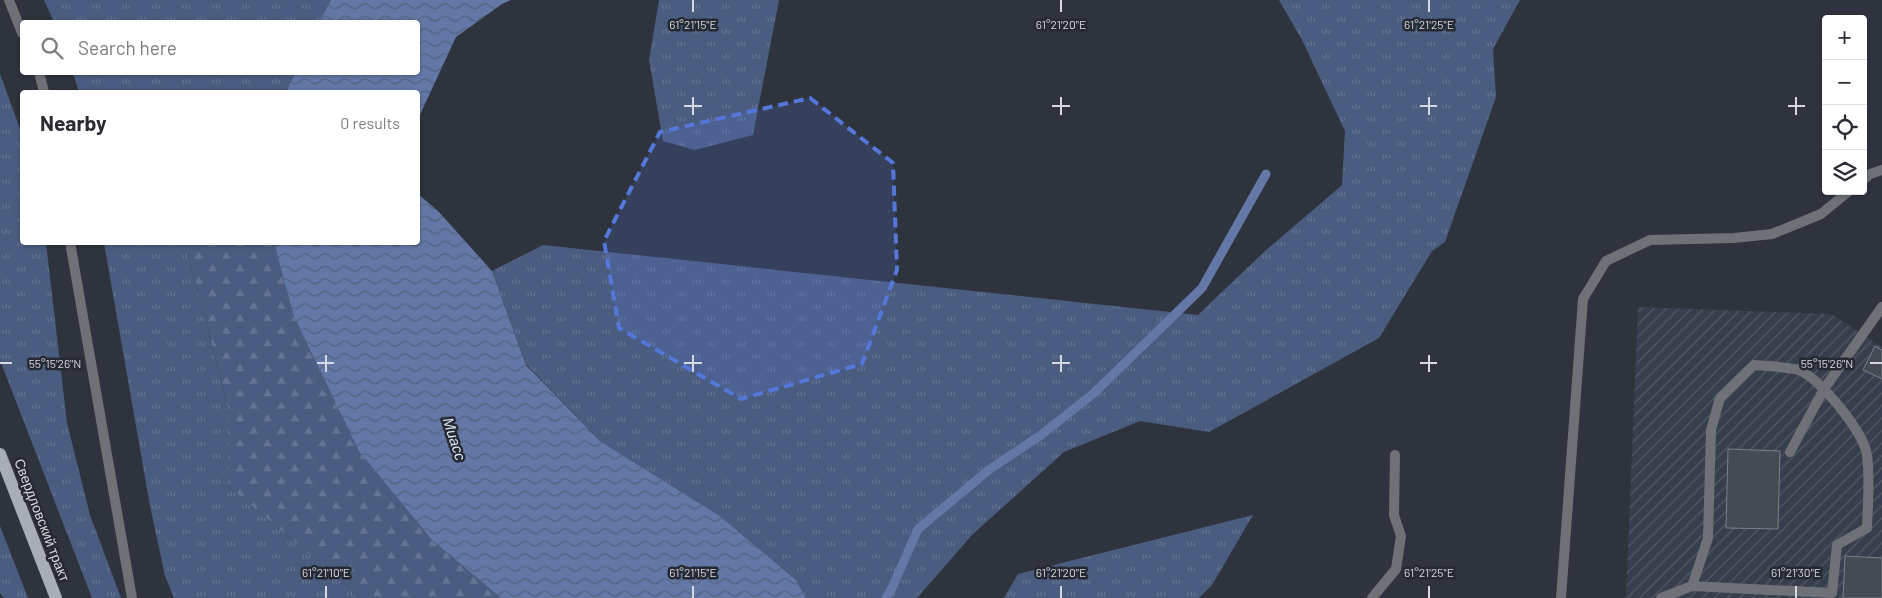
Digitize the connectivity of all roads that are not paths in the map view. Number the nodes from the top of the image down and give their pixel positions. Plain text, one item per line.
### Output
1 (9, 0) edge
2 (20, 28) edge
3 (40, 75) edge
4 (44, 90) edge
5 (1882, 170) edge
6 (1867, 177) edge
7 (1844, 195) edge
8 (71, 245) edge
9 (1882, 307) edge
10 (1824, 388) junction
11 (1790, 452) dead end
12 (0, 454) edge
13 (1395, 455) dead end
14 (1692, 586) junction
15 (56, 598) edge
16 (132, 598) edge
17 (1372, 598) edge
18 (1561, 598) edge
19 (1661, 598) edge

1 - 2 lane
3 - 4 lane
5 - 6 lane
7 - 18 lane
8 - 16 lane
9 - 10 lane
10 - 11 lane
10 - 14 lane
10 - 14 lane
12 - 15 main road, Свердловский тракт
13 - 17 lane
14 - 19 lane

